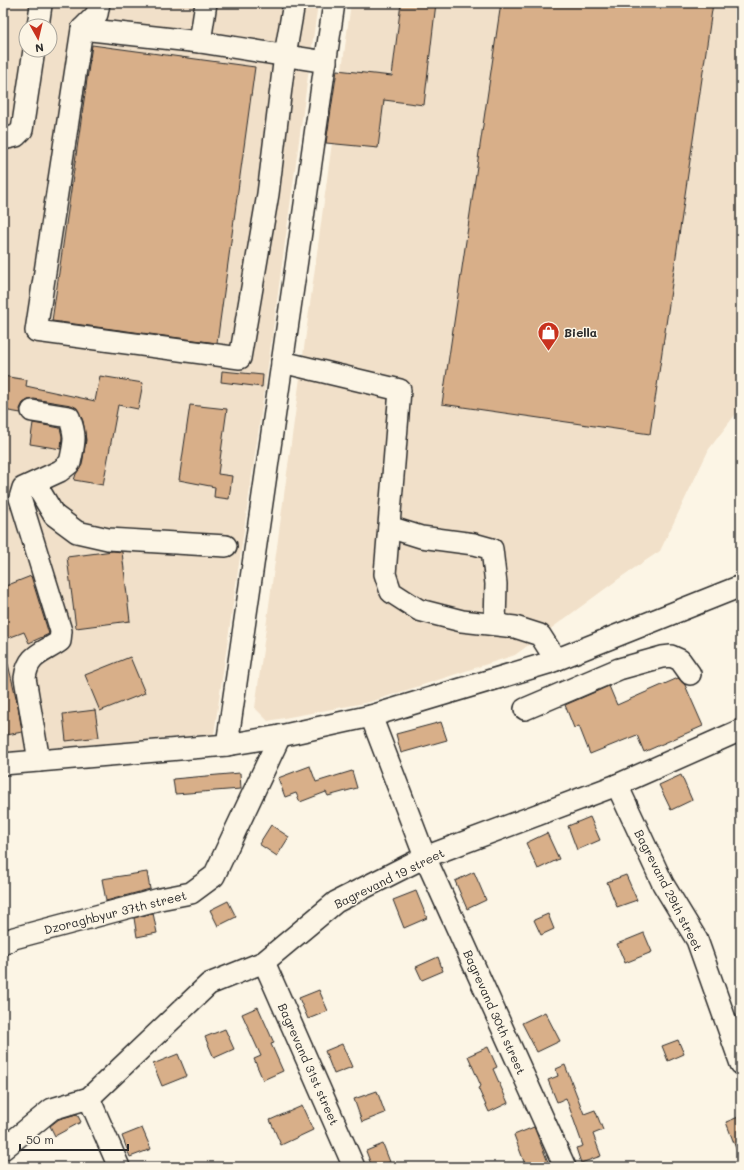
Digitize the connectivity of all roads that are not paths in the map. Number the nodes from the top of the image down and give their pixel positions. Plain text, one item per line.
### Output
1 (99, 3) edge
2 (206, 3) edge
3 (294, 3) edge
4 (334, 3) edge
5 (41, 5) dead end
6 (39, 18) edge
7 (82, 29) junction
8 (200, 42) junction
9 (285, 55) junction
10 (33, 58) edge
11 (326, 62) junction
12 (3, 138) edge
13 (282, 362) junction
14 (32, 411) dead end
15 (35, 483) junction
16 (389, 528) junction
17 (226, 546) dead end
18 (740, 588) edge
19 (495, 624) junction
20 (606, 640) junction
21 (556, 660) junction
22 (619, 669) junction
23 (690, 674) dead end
24 (525, 709) dead end
25 (371, 716) junction
26 (741, 730) edge
27 (280, 736) junction
28 (227, 745) junction
29 (39, 761) junction
30 (3, 764) edge
31 (617, 785) junction
32 (425, 857) junction
33 (3, 944) edge
34 (264, 962) junction
35 (741, 1064) edge
36 (89, 1098) junction
37 (3, 1149) edge
38 (119, 1167) edge
39 (354, 1167) edge
40 (565, 1167) edge

1 - 7 street
2 - 8 street
3 - 9 street
4 - 11 street
5 - 6 street
7 - 8 street
7 - 9 street
8 - 9 street
9 - 11 street
10 - 12 street
11 - 13 street
13 - 16 street
13 - 28 street
14 - 15 street
15 - 17 street
15 - 29 street
16 - 19 street
16 - 19 street
18 - 20 street
19 - 21 street
20 - 21 street
20 - 22 street
21 - 25 street
22 - 23 street
22 - 24 street
25 - 27 street
25 - 32 street, Bagrevand 30th street
26 - 31 street, Bagrevand 19 street
27 - 28 street
27 - 33 street, Dzoraghbyur 37th street
28 - 29 street
29 - 30 street
31 - 32 street, Bagrevand 19 street
31 - 35 street, Bagrevand 29th street
32 - 34 street, Bagrevand 19 street
32 - 40 street, Bagrevand 30th street
34 - 36 street, Bagrevand 19 street
34 - 39 street, Bagrevand 31st street
36 - 37 street, Bagrevand 19 street
36 - 38 street

